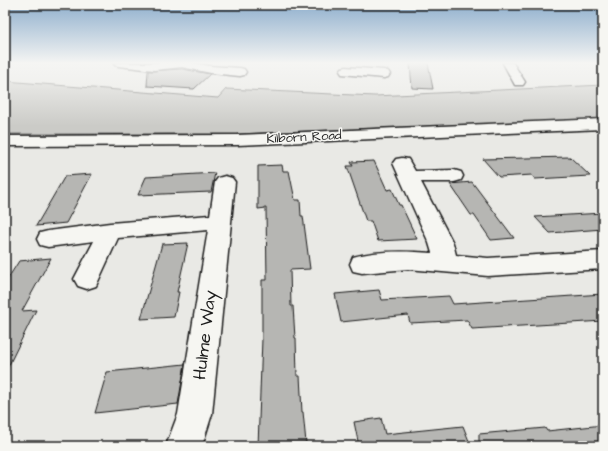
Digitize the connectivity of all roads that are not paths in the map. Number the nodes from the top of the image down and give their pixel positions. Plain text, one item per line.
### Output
1 (603, 124) edge
2 (5, 141) edge
3 (454, 176) dead end
4 (225, 182) dead end
5 (219, 222) junction
6 (110, 231) junction
7 (48, 239) dead end
8 (603, 260) edge
9 (446, 263) junction
10 (362, 264) dead end
11 (87, 279) dead end
12 (184, 446) edge

1 - 2 street, Kilborn Road
3 - 9 street
4 - 5 street, Hulme Way
5 - 6 street
5 - 12 street, Hulme Way
6 - 7 street
6 - 11 street
8 - 9 street
9 - 10 street

